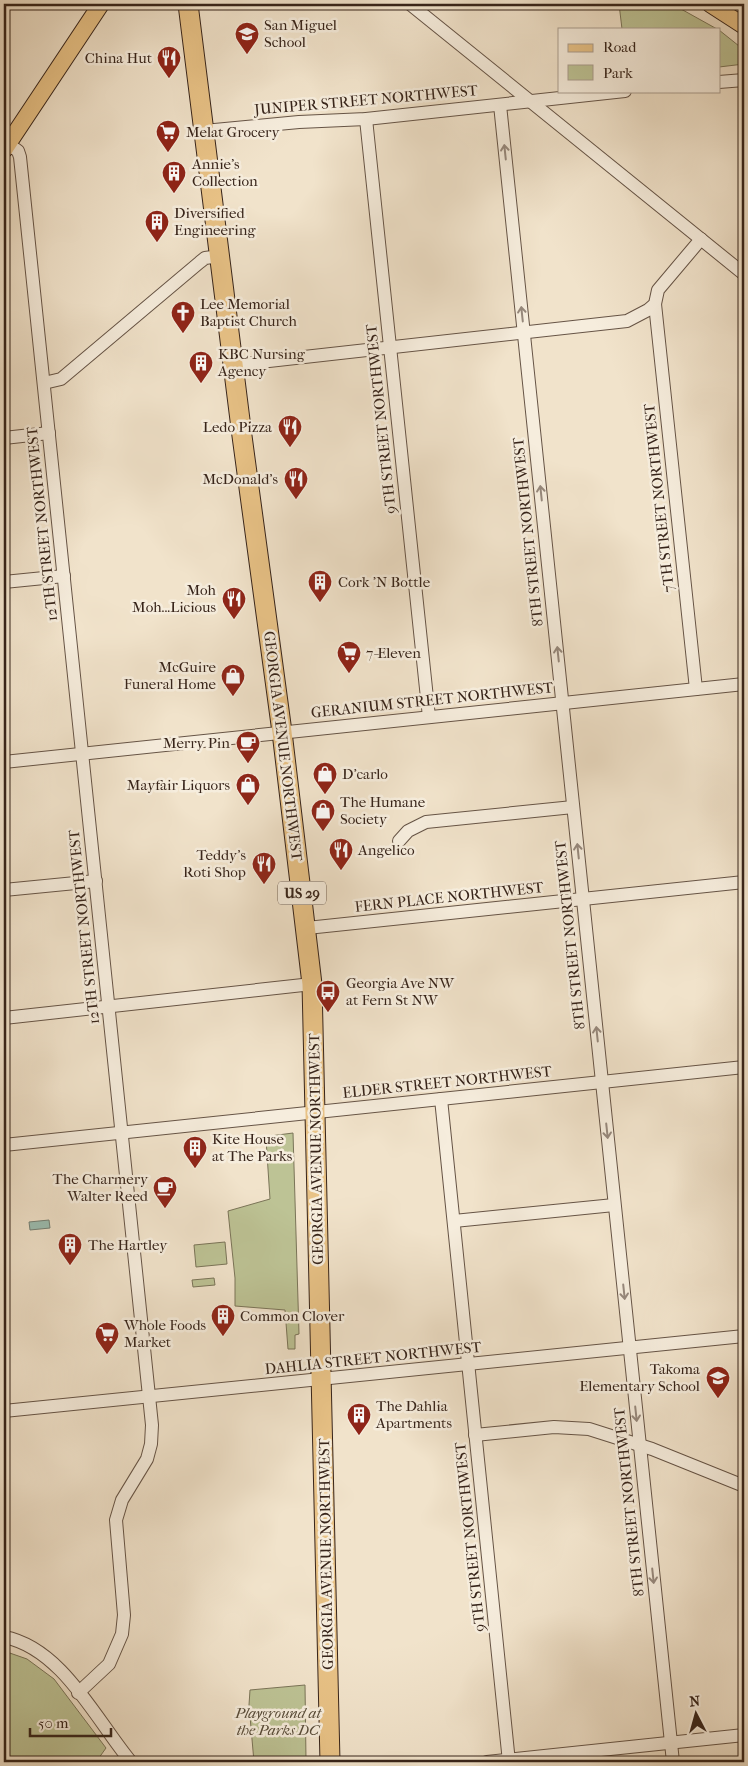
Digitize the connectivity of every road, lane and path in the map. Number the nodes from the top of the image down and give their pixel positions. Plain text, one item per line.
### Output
1 (101, 4) edge
2 (188, 4) edge
3 (410, 4) edge
4 (710, 4) edge
5 (744, 26) edge
6 (744, 80) edge
7 (720, 82) edge
8 (616, 92) edge
9 (531, 101) junction
10 (500, 105) junction
11 (366, 118) junction
12 (204, 131) junction
13 (5, 145) edge
14 (701, 239) junction
15 (220, 256) junction
16 (744, 274) edge
17 (655, 304) junction
18 (524, 334) junction
19 (390, 348) junction
20 (233, 365) junction
21 (44, 383) junction
22 (50, 433) junction
23 (4, 438) edge
24 (64, 576) junction
25 (4, 582) edge
26 (744, 684) edge
27 (696, 689) junction
28 (563, 703) junction
29 (429, 717) junction
30 (282, 732) junction
31 (83, 754) junction
32 (4, 762) edge
33 (573, 807) junction
34 (399, 841) dead end
35 (96, 880) junction
36 (744, 882) edge
37 (4, 890) edge
38 (583, 899) junction
39 (306, 928) junction
40 (312, 984) junction
41 (110, 1007) junction
42 (4, 1018) edge
43 (744, 1067) edge
44 (602, 1082) junction
45 (441, 1099) junction
46 (316, 1112) junction
47 (121, 1133) junction
48 (4, 1145) edge
49 (614, 1205) junction
50 (454, 1221) junction
51 (744, 1336) edge
52 (630, 1348) junction
53 (469, 1365) junction
54 (322, 1380) junction
55 (149, 1397) junction
56 (4, 1411) edge
57 (475, 1435) junction
58 (640, 1445) junction
59 (744, 1486) edge
60 (4, 1637) edge
61 (78, 1693) junction
62 (744, 1735) edge
63 (670, 1743) junction
64 (509, 1761) edge
65 (131, 1762) edge
66 (330, 1762) edge
67 (487, 1762) edge
68 (673, 1762) edge

1 - 13 main road
2 - 12 highway, GEORGIA AVENUE NORTHWEST / US 29
3 - 9 street
4 - 5 main road
6 - 7 street
8 - 9 street, JUNIPER STREET NORTHWEST
9 - 10 street, JUNIPER STREET NORTHWEST
9 - 14 street
10 - 11 street, JUNIPER STREET NORTHWEST
18 -> 10 street, 8TH STREET NORTHWEST
11 - 12 street, JUNIPER STREET NORTHWEST
11 - 19 street, 9TH STREET NORTHWEST
12 - 15 highway, GEORGIA AVENUE NORTHWEST / US 29
13 - 21 street, 12TH STREET NORTHWEST
14 - 16 street
14 - 17 street
15 - 20 highway, GEORGIA AVENUE NORTHWEST / US 29
15 - 21 street
17 - 18 street
17 - 27 street, 7TH STREET NORTHWEST
18 - 19 street
28 -> 18 street, 8TH STREET NORTHWEST
19 - 20 street
19 - 29 street, 9TH STREET NORTHWEST
20 - 30 highway, GEORGIA AVENUE NORTHWEST / US 29
21 - 22 street, 12TH STREET NORTHWEST
22 - 23 street
22 - 24 street, 12TH STREET NORTHWEST
24 - 25 street
24 - 31 street, 12TH STREET NORTHWEST
26 - 27 street, GERANIUM STREET NORTHWEST
27 - 28 street, GERANIUM STREET NORTHWEST
28 - 29 street, GERANIUM STREET NORTHWEST
28 - 33 street, 8TH STREET NORTHWEST
29 - 30 street, GERANIUM STREET NORTHWEST
30 - 31 street, GERANIUM STREET NORTHWEST
30 - 39 highway, GEORGIA AVENUE NORTHWEST / US 29
31 - 32 street, GERANIUM STREET NORTHWEST
31 - 35 street, 12TH STREET NORTHWEST
33 - 34 street
38 -> 33 street, 8TH STREET NORTHWEST
35 - 37 street
35 - 41 street, 12TH STREET NORTHWEST
36 - 38 street, FERN PLACE NORTHWEST
38 - 39 street, FERN PLACE NORTHWEST
44 -> 38 street, 8TH STREET NORTHWEST
39 - 40 highway, GEORGIA AVENUE NORTHWEST / US 29
40 - 41 street
40 - 46 highway, GEORGIA AVENUE NORTHWEST / US 29
41 - 42 street
41 - 47 street, 12TH STREET NORTHWEST
43 - 44 street, ELDER STREET NORTHWEST
44 - 45 street, ELDER STREET NORTHWEST
44 -> 49 street, 8TH STREET NORTHWEST
45 - 46 street, ELDER STREET NORTHWEST
45 - 50 street, 9TH STREET NORTHWEST
46 - 47 street, ELDER STREET NORTHWEST
46 - 54 highway, GEORGIA AVENUE NORTHWEST / US 29
47 - 48 street, ELDER STREET NORTHWEST
47 - 55 street, 12TH STREET NORTHWEST
49 - 50 street
49 -> 52 street, 8TH STREET NORTHWEST
50 - 53 street, 9TH STREET NORTHWEST
51 - 52 street, DAHLIA STREET NORTHWEST
52 - 53 street, DAHLIA STREET NORTHWEST
52 -> 58 street, 8TH STREET NORTHWEST
53 - 54 street, DAHLIA STREET NORTHWEST
53 - 57 street, 9TH STREET NORTHWEST
54 - 55 street, DAHLIA STREET NORTHWEST
54 - 66 highway, GEORGIA AVENUE NORTHWEST / US 29
55 - 56 street, DAHLIA STREET NORTHWEST
55 - 61 street, 12TH STREET NORTHWEST
57 - 58 street
57 - 64 street, 9TH STREET NORTHWEST
58 - 59 street
58 -> 63 street, 8TH STREET NORTHWEST
60 - 61 street
61 - 65 street
62 - 63 street
63 - 64 street
63 - 68 street, 8TH STREET NORTHWEST
64 - 67 street

